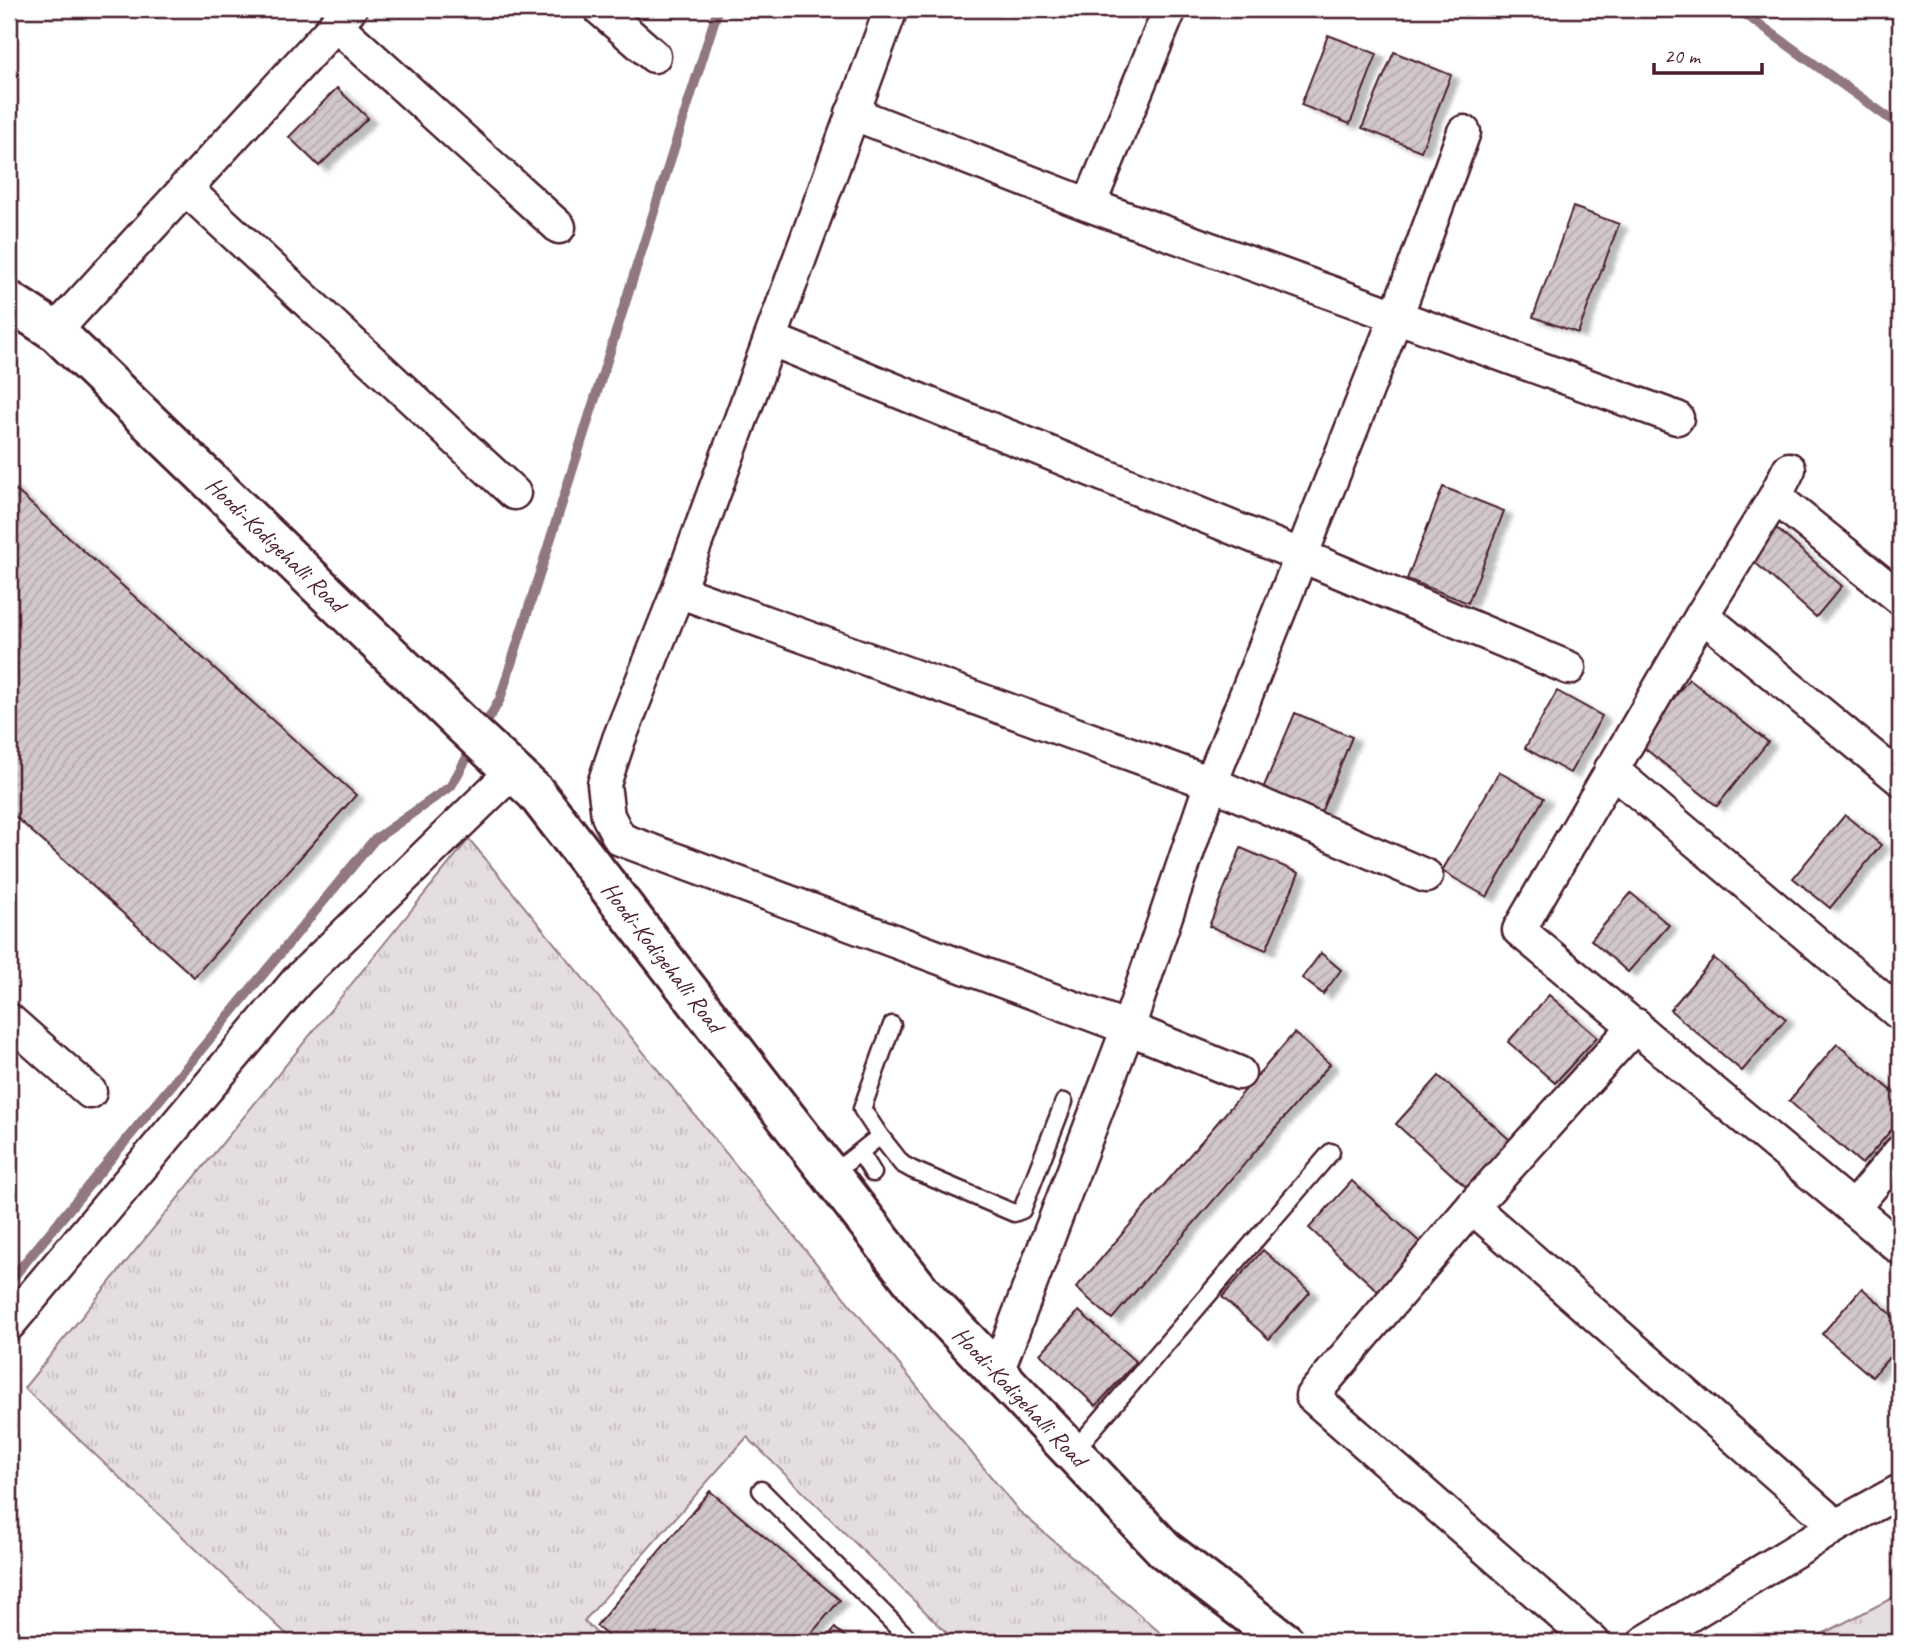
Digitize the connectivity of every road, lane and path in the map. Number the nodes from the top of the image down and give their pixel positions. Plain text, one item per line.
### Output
1 (600, 9) edge
2 (891, 9) edge
3 (1170, 9) edge
4 (342, 17) edge
5 (654, 56) dead end
6 (852, 113) junction
7 (1464, 132) dead end
8 (185, 188) junction
9 (1089, 205) junction
10 (559, 227) dead end
11 (9, 302) edge
12 (1396, 317) junction
13 (55, 331) junction
14 (770, 340) junction
15 (1677, 418) dead end
16 (514, 493) dead end
17 (1302, 556) junction
18 (678, 591) junction
19 (1900, 598) edge
20 (1702, 615) junction
21 (1569, 668) dead end
22 (489, 750) junction
23 (1611, 769) junction
24 (1900, 779) edge
25 (1211, 783) junction
26 (1426, 876) dead end
27 (1900, 1014) edge
28 (9, 1020) edge
29 (892, 1025) dead end
30 (1636, 1026) junction
31 (1128, 1028) junction
32 (1239, 1073) dead end
33 (90, 1092) dead end
34 (1064, 1102) dead end
35 (880, 1136) junction
36 (1331, 1152) dead end
37 (1900, 1152) edge
38 (845, 1163) junction
39 (873, 1173) dead end
40 (1472, 1206) junction
41 (1853, 1208) junction
42 (1900, 1248) edge
43 (9, 1324) edge
44 (997, 1371) junction
45 (1073, 1452) junction
46 (761, 1490) dead end
47 (1900, 1491) edge
48 (1836, 1526) junction
49 (912, 1642) edge
50 (1285, 1642) edge
51 (1593, 1642) edge
52 (1645, 1642) edge

1 - 5 street
2 - 6 street
3 - 9 street
4 - 8 street
4 - 10 street
6 - 9 street
6 - 14 street
7 - 12 street
8 - 13 street
8 - 16 street
9 - 12 street
11 - 13 street, Hoodi-Kodigehalli Road
12 - 15 street
12 - 17 street
13 - 22 street, Hoodi-Kodigehalli Road
14 - 17 street
14 - 18 street
17 - 21 street
17 - 25 street
18 - 25 street
18 - 31 street
19 - 20 street
20 - 23 street
20 - 24 street
22 - 38 street, Hoodi-Kodigehalli Road
22 - 43 street
23 - 27 street
23 - 30 street
25 - 26 street
25 - 31 street
28 - 33 street
29 - 35 lane
30 - 40 street
30 - 41 street
31 - 32 street
31 - 44 street
34 - 35 lane
35 - 38 lane
36 - 45 lane
37 - 41 street
38 - 39 lane
38 - 44 street, Hoodi-Kodigehalli Road
40 - 48 street
40 - 51 street
41 - 42 street
44 - 45 street, Hoodi-Kodigehalli Road
45 - 50 street, Hoodi-Kodigehalli Road
46 - 49 lane
47 - 48 street
48 - 52 street

